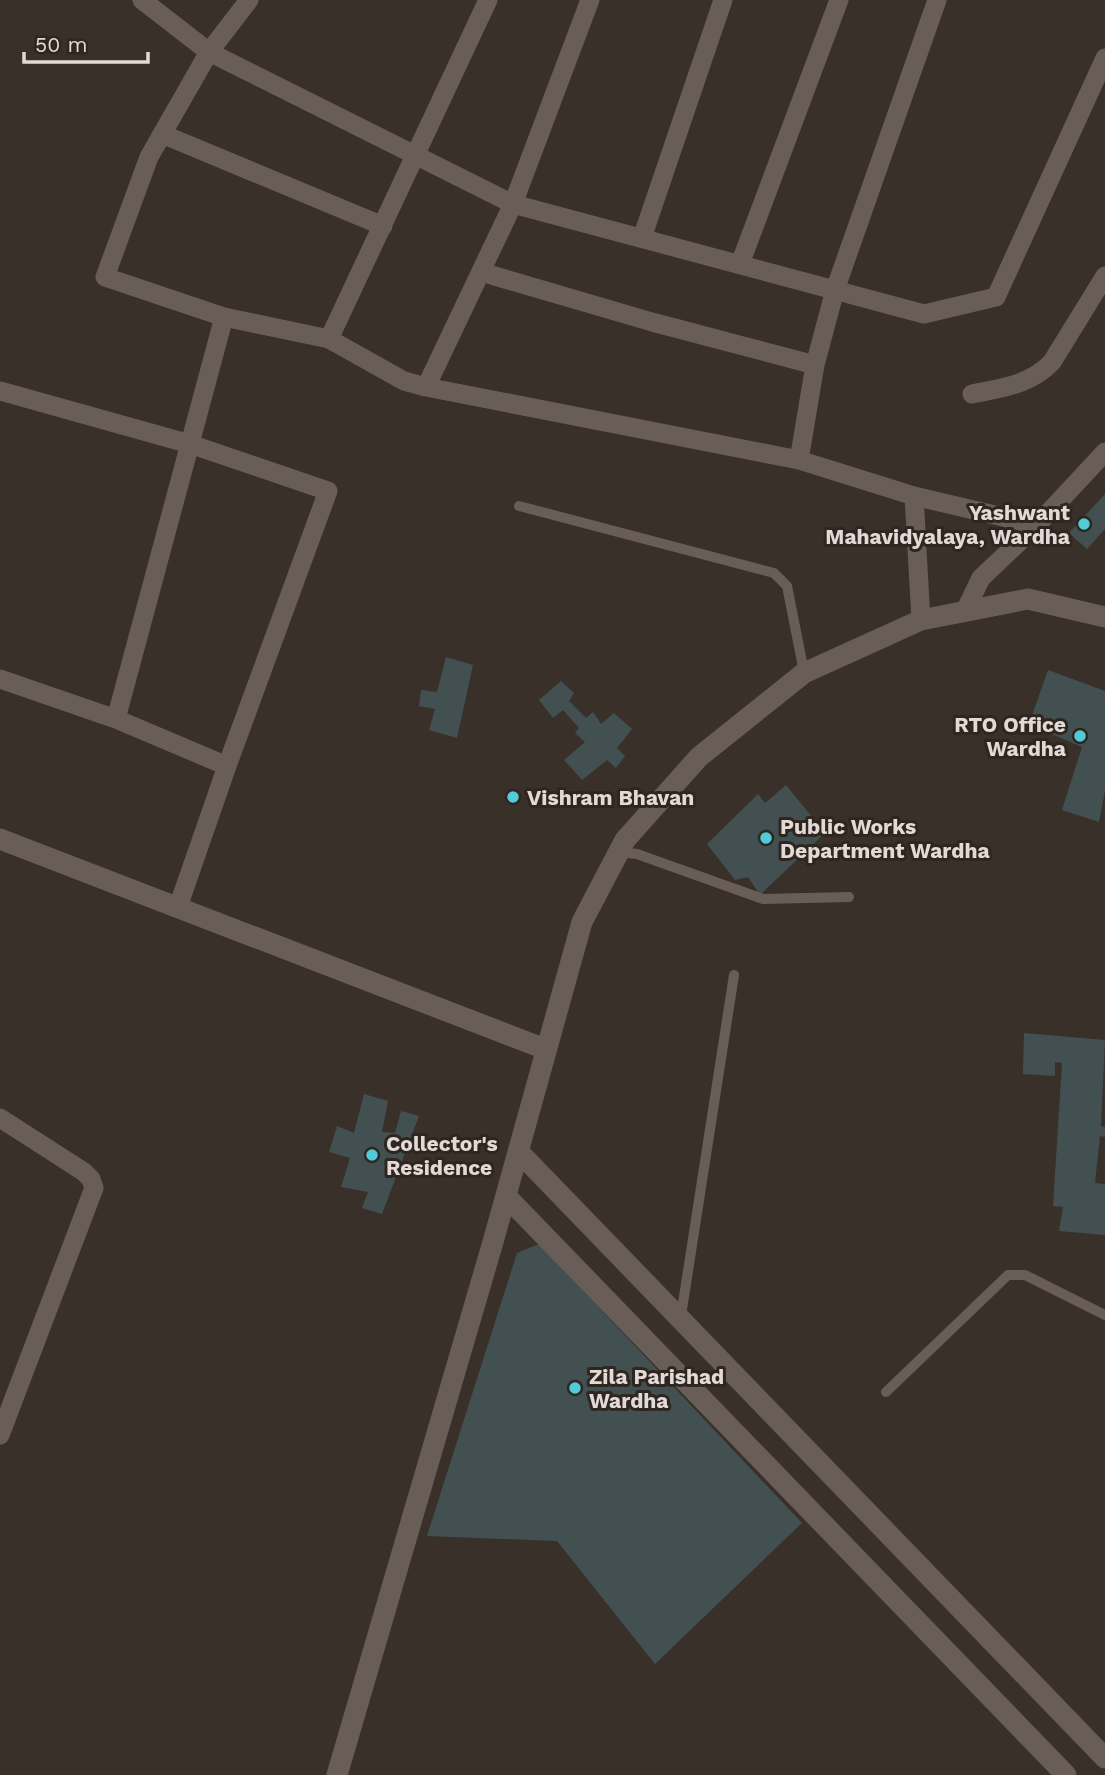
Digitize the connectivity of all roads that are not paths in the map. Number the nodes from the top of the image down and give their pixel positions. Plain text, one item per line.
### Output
1 (142, 0) edge
2 (248, 0) edge
3 (488, 0) edge
4 (590, 0) edge
5 (723, 0) edge
6 (839, 0) edge
7 (937, 0) edge
8 (209, 52) junction
9 (1105, 58) edge
10 (162, 134) junction
11 (416, 155) junction
12 (513, 204) junction
13 (383, 226) junction
14 (642, 238) junction
15 (740, 264) junction
16 (481, 272) junction
17 (1105, 276) edge
18 (835, 290) junction
19 (224, 317) junction
20 (329, 339) junction
21 (815, 365) junction
22 (426, 387) junction
23 (0, 391) edge
24 (972, 394) dead end
25 (190, 444) junction
26 (1105, 452) edge
27 (799, 460) junction
28 (914, 496) junction
29 (519, 506) dead end
30 (1037, 525) junction
31 (965, 611) junction
32 (1105, 617) edge
33 (921, 620) junction
34 (804, 673) junction
35 (0, 679) edge
36 (116, 719) junction
37 (227, 766) junction
38 (0, 839) edge
39 (618, 852) junction
40 (849, 897) dead end
41 (178, 907) junction
42 (734, 975) dead end
43 (545, 1049) junction
44 (0, 1118) edge
45 (518, 1151) junction
46 (506, 1196) junction
47 (1105, 1315) edge
48 (680, 1319) junction
49 (8, 1390) edge
50 (886, 1392) dead end
51 (0, 1436) edge
52 (1105, 1758) edge
53 (337, 1775) edge
54 (1066, 1775) edge

1 - 8 street
2 - 8 street
3 - 11 street
4 - 12 street
5 - 14 street
6 - 15 street
7 - 18 street
8 - 10 street
8 - 11 street
9 - 18 street
10 - 13 street
10 - 19 street
11 - 12 street
11 - 13 street
12 - 14 street
12 - 16 street
13 - 20 street
14 - 15 street
15 - 18 street
16 - 21 street
16 - 22 street
17 - 24 street
18 - 21 street
19 - 20 street
19 - 25 street
20 - 22 street
21 - 27 street
22 - 27 street
23 - 25 street
25 - 36 street
25 - 37 street
26 - 30 street
27 - 28 street
28 - 30 street
28 - 33 street
29 - 34 lane
30 - 31 street
31 - 32 main road
31 - 33 main road
33 - 34 main road
34 - 39 main road
35 - 36 street
36 - 37 street
37 - 41 street
38 - 41 main road
39 - 40 lane
39 - 43 main road
41 - 43 main road
42 - 48 lane
43 - 45 main road
44 - 49 street
45 - 46 main road
45 - 48 main road
46 - 53 main road
46 - 54 main road
47 - 50 lane
48 - 52 main road
49 - 51 street

